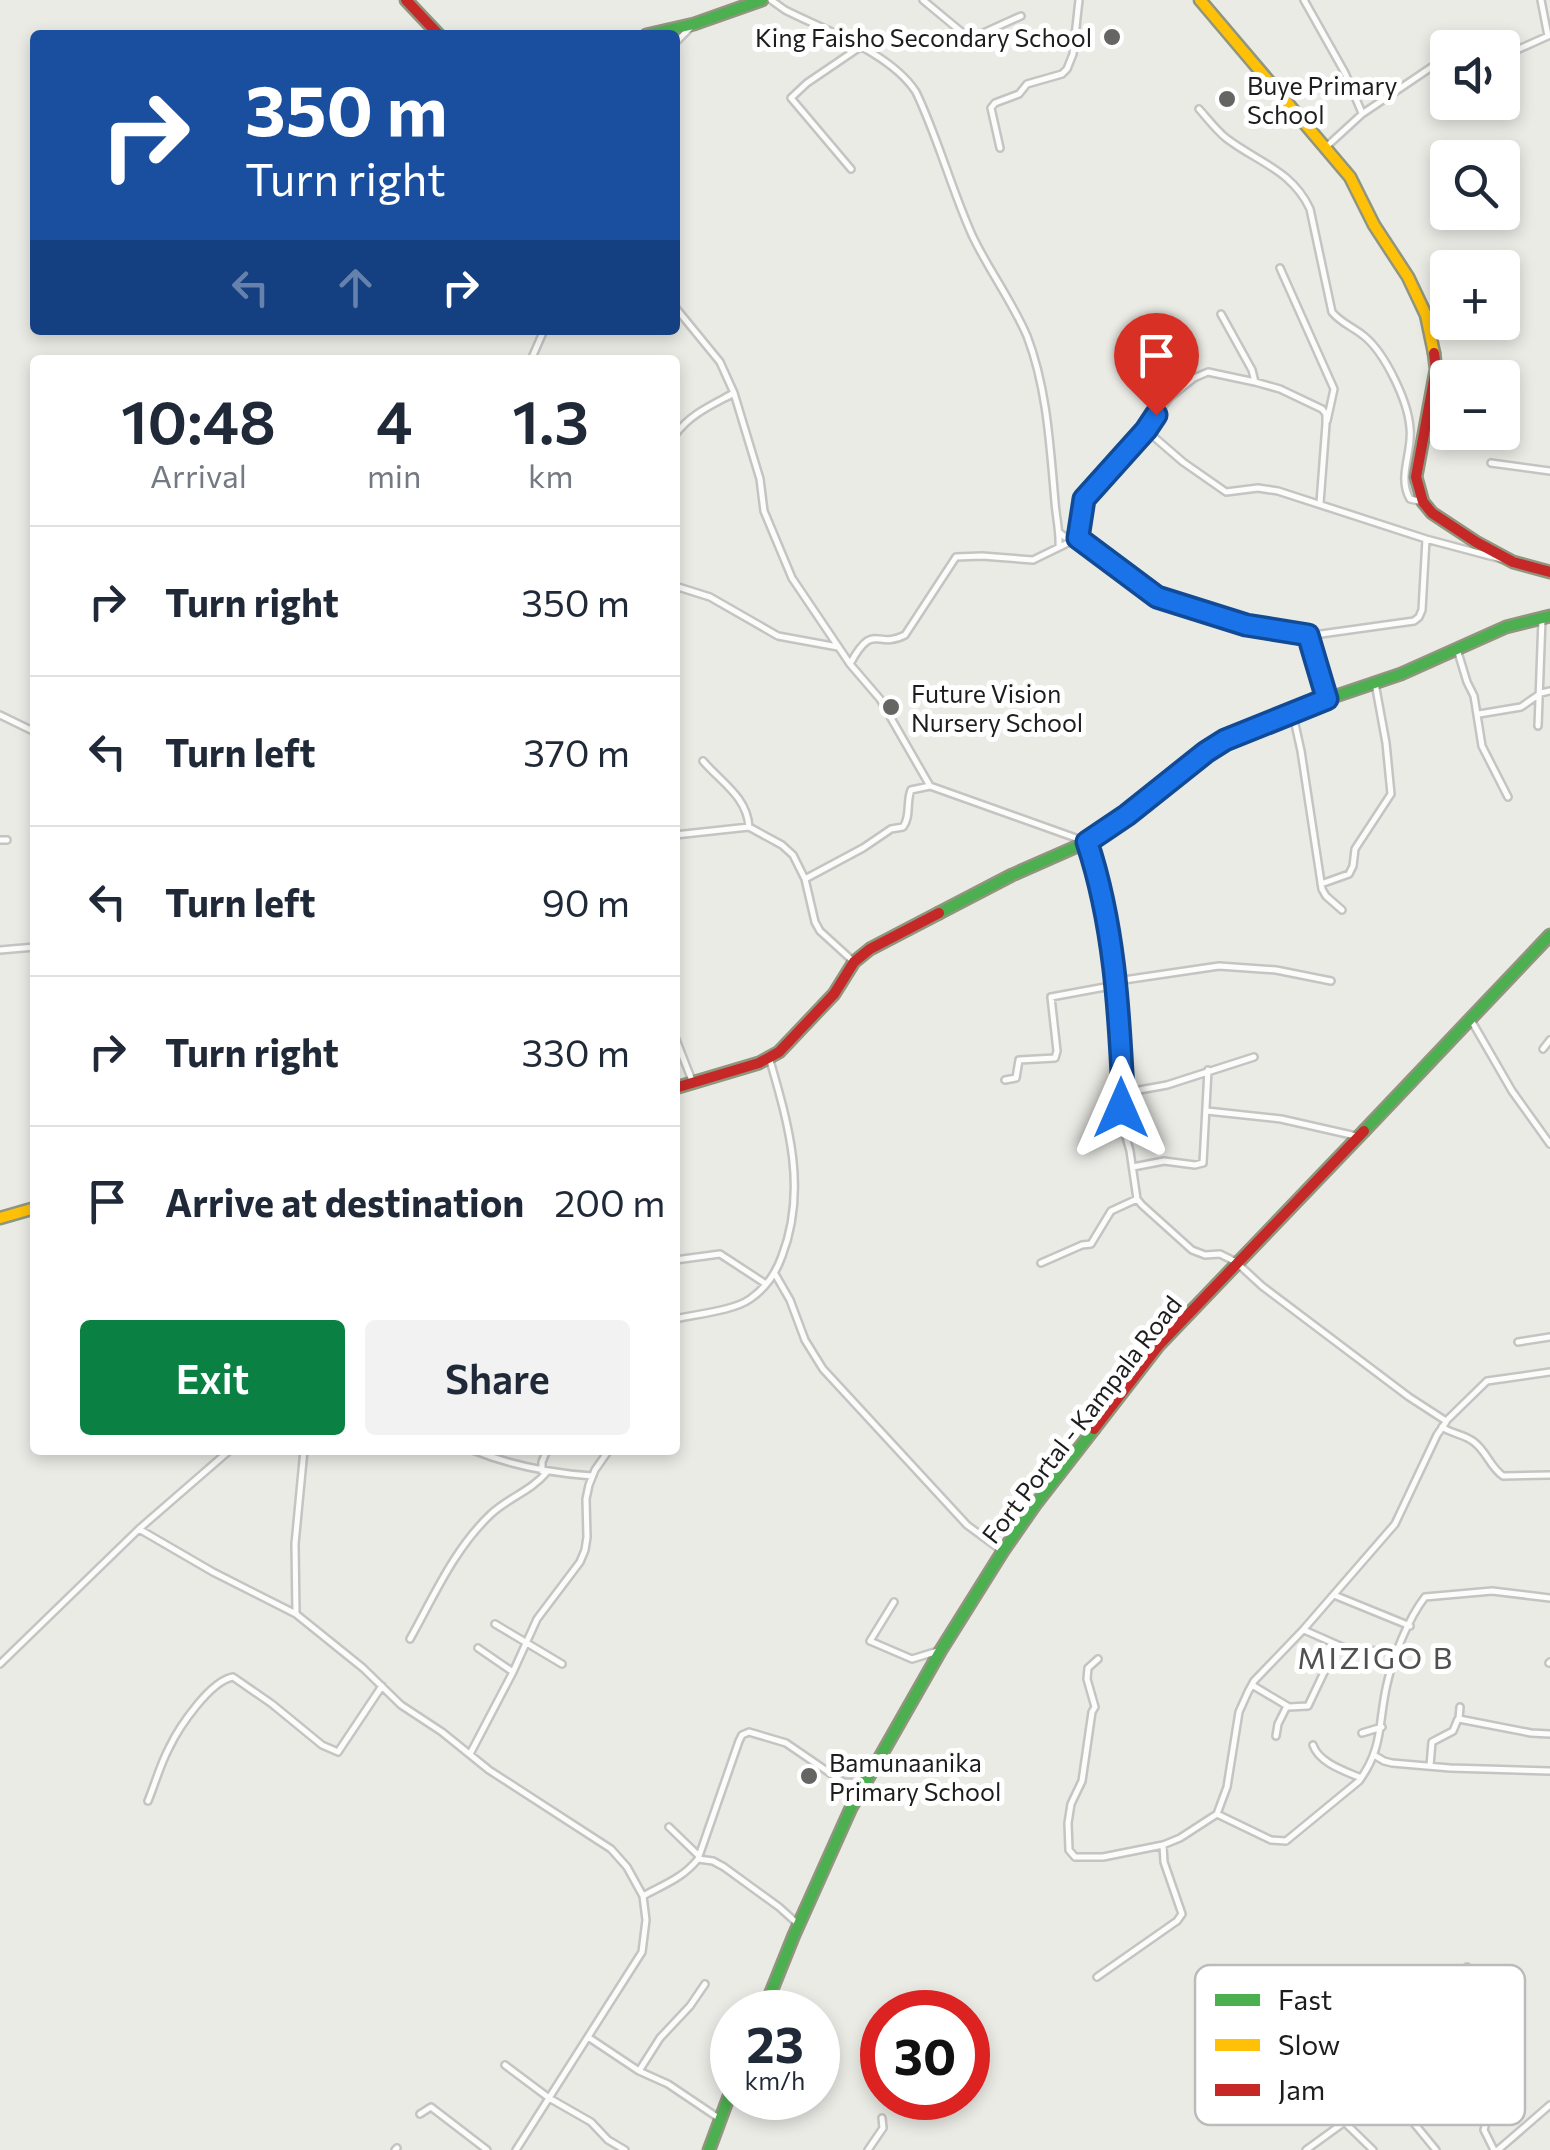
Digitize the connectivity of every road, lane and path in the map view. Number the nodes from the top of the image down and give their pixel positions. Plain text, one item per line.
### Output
1 (406, 0) edge
2 (762, 0) edge
3 (772, 0) edge
4 (923, 0) edge
5 (1079, 0) edge
6 (1200, 0) edge
7 (1304, 0) edge
8 (1541, 0) edge
9 (1021, 16) dead end
10 (694, 24) junction
11 (434, 30) edge
12 (668, 30) edge
13 (680, 38) edge
14 (1549, 38) edge
15 (860, 47) junction
16 (1520, 50) edge
17 (1430, 68) edge
18 (1200, 109) dead end
19 (1362, 114) junction
20 (1326, 147) junction
21 (1000, 148) dead end
22 (850, 169) dead end
23 (1280, 268) dead end
24 (680, 313) edge
25 (1220, 314) dead end
26 (1255, 382) junction
27 (734, 393) junction
28 (1326, 424) junction
29 (680, 429) edge
30 (1146, 430) junction
31 (1491, 463) dead end
32 (1550, 471) edge
33 (1423, 502) junction
34 (1320, 504) junction
35 (1060, 534) junction
36 (1078, 538) junction
37 (1426, 538) junction
38 (1059, 548) junction
39 (1513, 562) junction
40 (1550, 572) edge
41 (680, 590) edge
42 (1546, 618) edge
43 (1308, 635) junction
44 (838, 647) junction
45 (1457, 649) junction
46 (850, 664) junction
47 (1374, 683) junction
48 (1550, 691) edge
49 (1540, 693) junction
50 (1327, 699) junction
51 (1478, 714) junction
52 (0, 715) edge
53 (1293, 715) junction
54 (1538, 726) dead end
55 (30, 730) edge
56 (703, 761) dead end
57 (930, 786) junction
58 (1508, 797) dead end
59 (749, 827) junction
60 (680, 834) edge
61 (1087, 842) junction
62 (805, 879) junction
63 (1321, 884) junction
64 (1342, 910) dead end
65 (1550, 935) edge
66 (30, 947) edge
67 (0, 950) edge
68 (854, 962) junction
69 (1331, 981) dead end
70 (1116, 983) junction
71 (1471, 1020) junction
72 (1550, 1040) edge
73 (680, 1049) edge
74 (1543, 1049) dead end
75 (770, 1057) junction
76 (1254, 1057) dead end
77 (1208, 1070) junction
78 (1005, 1080) dead end
79 (694, 1083) junction
80 (680, 1087) edge
81 (1123, 1093) junction
82 (1207, 1112) junction
83 (1359, 1137) junction
84 (1550, 1144) edge
85 (1132, 1167) junction
86 (1137, 1199) junction
87 (30, 1209) edge
88 (0, 1218) edge
89 (680, 1259) edge
90 (1236, 1262) junction
91 (1040, 1264) dead end
92 (774, 1274) junction
93 (766, 1284) junction
94 (680, 1317) edge
95 (1550, 1337) edge
96 (1518, 1342) dead end
97 (1550, 1372) edge
98 (1444, 1424) junction
99 (224, 1455) edge
100 (304, 1455) edge
101 (487, 1455) edge
102 (545, 1455) edge
103 (606, 1455) edge
104 (545, 1472) junction
105 (1550, 1475) edge
106 (592, 1476) junction
107 (139, 1528) junction
108 (1002, 1551) junction
109 (1334, 1595) junction
110 (1550, 1598) edge
111 (894, 1602) dead end
112 (296, 1614) junction
113 (495, 1624) dead end
114 (1410, 1626) junction
115 (1303, 1630) junction
116 (410, 1639) dead end
117 (527, 1644) junction
118 (1338, 1645) junction
119 (478, 1648) dead end
120 (941, 1650) junction
121 (1397, 1652) junction
122 (1098, 1659) dead end
123 (0, 1664) edge
124 (562, 1664) dead end
125 (513, 1672) junction
126 (1252, 1685) junction
127 (382, 1686) junction
128 (1287, 1706) junction
129 (1460, 1707) dead end
130 (1459, 1718) junction
131 (1382, 1726) junction
132 (1362, 1733) dead end
133 (1550, 1734) edge
134 (1276, 1736) dead end
135 (1312, 1745) dead end
136 (470, 1754) junction
137 (1374, 1755) junction
138 (1430, 1766) junction
139 (1550, 1770) edge
140 (1362, 1778) junction
141 (865, 1783) junction
142 (148, 1801) dead end
143 (1217, 1814) junction
144 (669, 1827) dead end
145 (1163, 1845) junction
146 (698, 1858) junction
147 (643, 1896) junction
148 (799, 1925) junction
149 (1097, 1977) dead end
150 (706, 1984) dead end
151 (772, 1990) edge
152 (588, 2037) junction
153 (505, 2065) dead end
154 (639, 2071) junction
155 (550, 2098) junction
156 (1550, 2105) edge
157 (710, 2112) edge
158 (420, 2114) dead end
159 (720, 2120) edge
160 (882, 2120) edge
161 (1343, 2125) edge
162 (1345, 2125) edge
163 (1415, 2125) edge
164 (1485, 2125) edge
165 (487, 2150) edge
166 (516, 2150) edge
167 (626, 2150) edge
168 (709, 2150) edge
169 (868, 2150) edge
170 (1306, 2150) edge
171 (1372, 2150) edge
172 (1436, 2150) edge
173 (1496, 2150) edge

1 - 11 main road
2 - 10 main road
3 - 15 street
4 - 9 street
5 - 21 street
6 - 20 main road
7 - 19 street
8 - 14 street
10 - 12 main road
10 - 13 street
14 - 16 street
15 - 22 street
15 - 35 street
17 - 19 street
18 - 33 street
19 - 20 street
20 - 33 main road
23 - 28 street
24 - 27 street
25 - 26 street
26 - 28 street
26 - 30 street
27 - 29 street
27 - 44 street
28 - 34 street
30 - 34 street
30 - 36 street
31 - 32 street
33 - 39 main road
34 - 37 street
35 - 36 street
35 - 38 street
36 - 38 street
36 - 43 street
37 - 39 street
37 - 43 street
38 - 46 street
39 - 40 main road
41 - 44 street
42 - 45 main road
42 - 49 street
43 - 50 street
44 - 46 street
45 - 47 main road
45 - 51 street
46 - 57 street
47 - 50 main road
47 - 63 street
48 - 49 street
49 - 51 street
49 - 54 street
50 - 53 main road
51 - 58 street
52 - 55 street
53 - 61 main road
53 - 63 street
56 - 59 street
57 - 61 street
57 - 62 street
59 - 60 street
59 - 62 street
61 - 68 main road
61 - 70 street
62 - 68 street
63 - 64 street
65 - 71 main road, Fort Portal - Kampala Road
66 - 67 street
68 - 75 main road
69 - 70 street
70 - 78 street
70 - 81 street
71 - 83 main road, Fort Portal - Kampala Road
71 - 84 street
72 - 74 street
73 - 79 street
75 - 79 main road
75 - 92 street
76 - 77 street
77 - 81 street
77 - 82 street
79 - 80 main road
81 - 85 street
82 - 83 street
82 - 85 street
83 - 90 main road, Fort Portal - Kampala Road
85 - 86 street
86 - 90 street
86 - 91 street
87 - 88 main road
89 - 93 street
90 - 98 street
90 - 108 main road, Fort Portal - Kampala Road
92 - 93 street
92 - 108 street
93 - 94 street
95 - 96 street
97 - 98 street
98 - 105 street
98 - 109 street
99 - 107 street
100 - 112 street
101 - 104 street
102 - 104 street
103 - 106 street
104 - 106 street
104 - 116 street
106 - 117 street
107 - 112 street
107 - 123 street
108 - 120 main road, Fort Portal - Kampala Road
109 - 114 street
109 - 115 street
110 - 114 street
111 - 120 street
112 - 127 street
113 - 117 street
114 - 121 street
115 - 118 street
115 - 126 street
117 - 124 street
117 - 125 street
118 - 121 street
118 - 128 street
119 - 125 street
120 - 141 main road, Fort Portal - Kampala Road
121 - 131 street
122 - 145 street
125 - 136 street
126 - 128 street
126 - 143 street
127 - 136 street
127 - 142 street
128 - 134 street
129 - 130 street
130 - 133 street
130 - 138 street
131 - 132 street
131 - 137 street
135 - 140 street
136 - 147 street
137 - 138 street
137 - 140 street
138 - 139 street
140 - 143 street
141 - 146 street
141 - 148 main road, Fort Portal - Kampala Road
143 - 145 street
144 - 146 street
145 - 149 street
146 - 147 street
146 - 148 street
147 - 152 street
148 - 151 main road, Fort Portal - Kampala Road
150 - 154 street
152 - 154 street
152 - 155 street
153 - 155 street
154 - 157 street
155 - 166 street
155 - 167 street
156 - 173 street
158 - 165 street
159 - 168 main road
160 - 169 street
161 - 170 street
162 - 171 street
163 - 172 street
164 - 173 street

